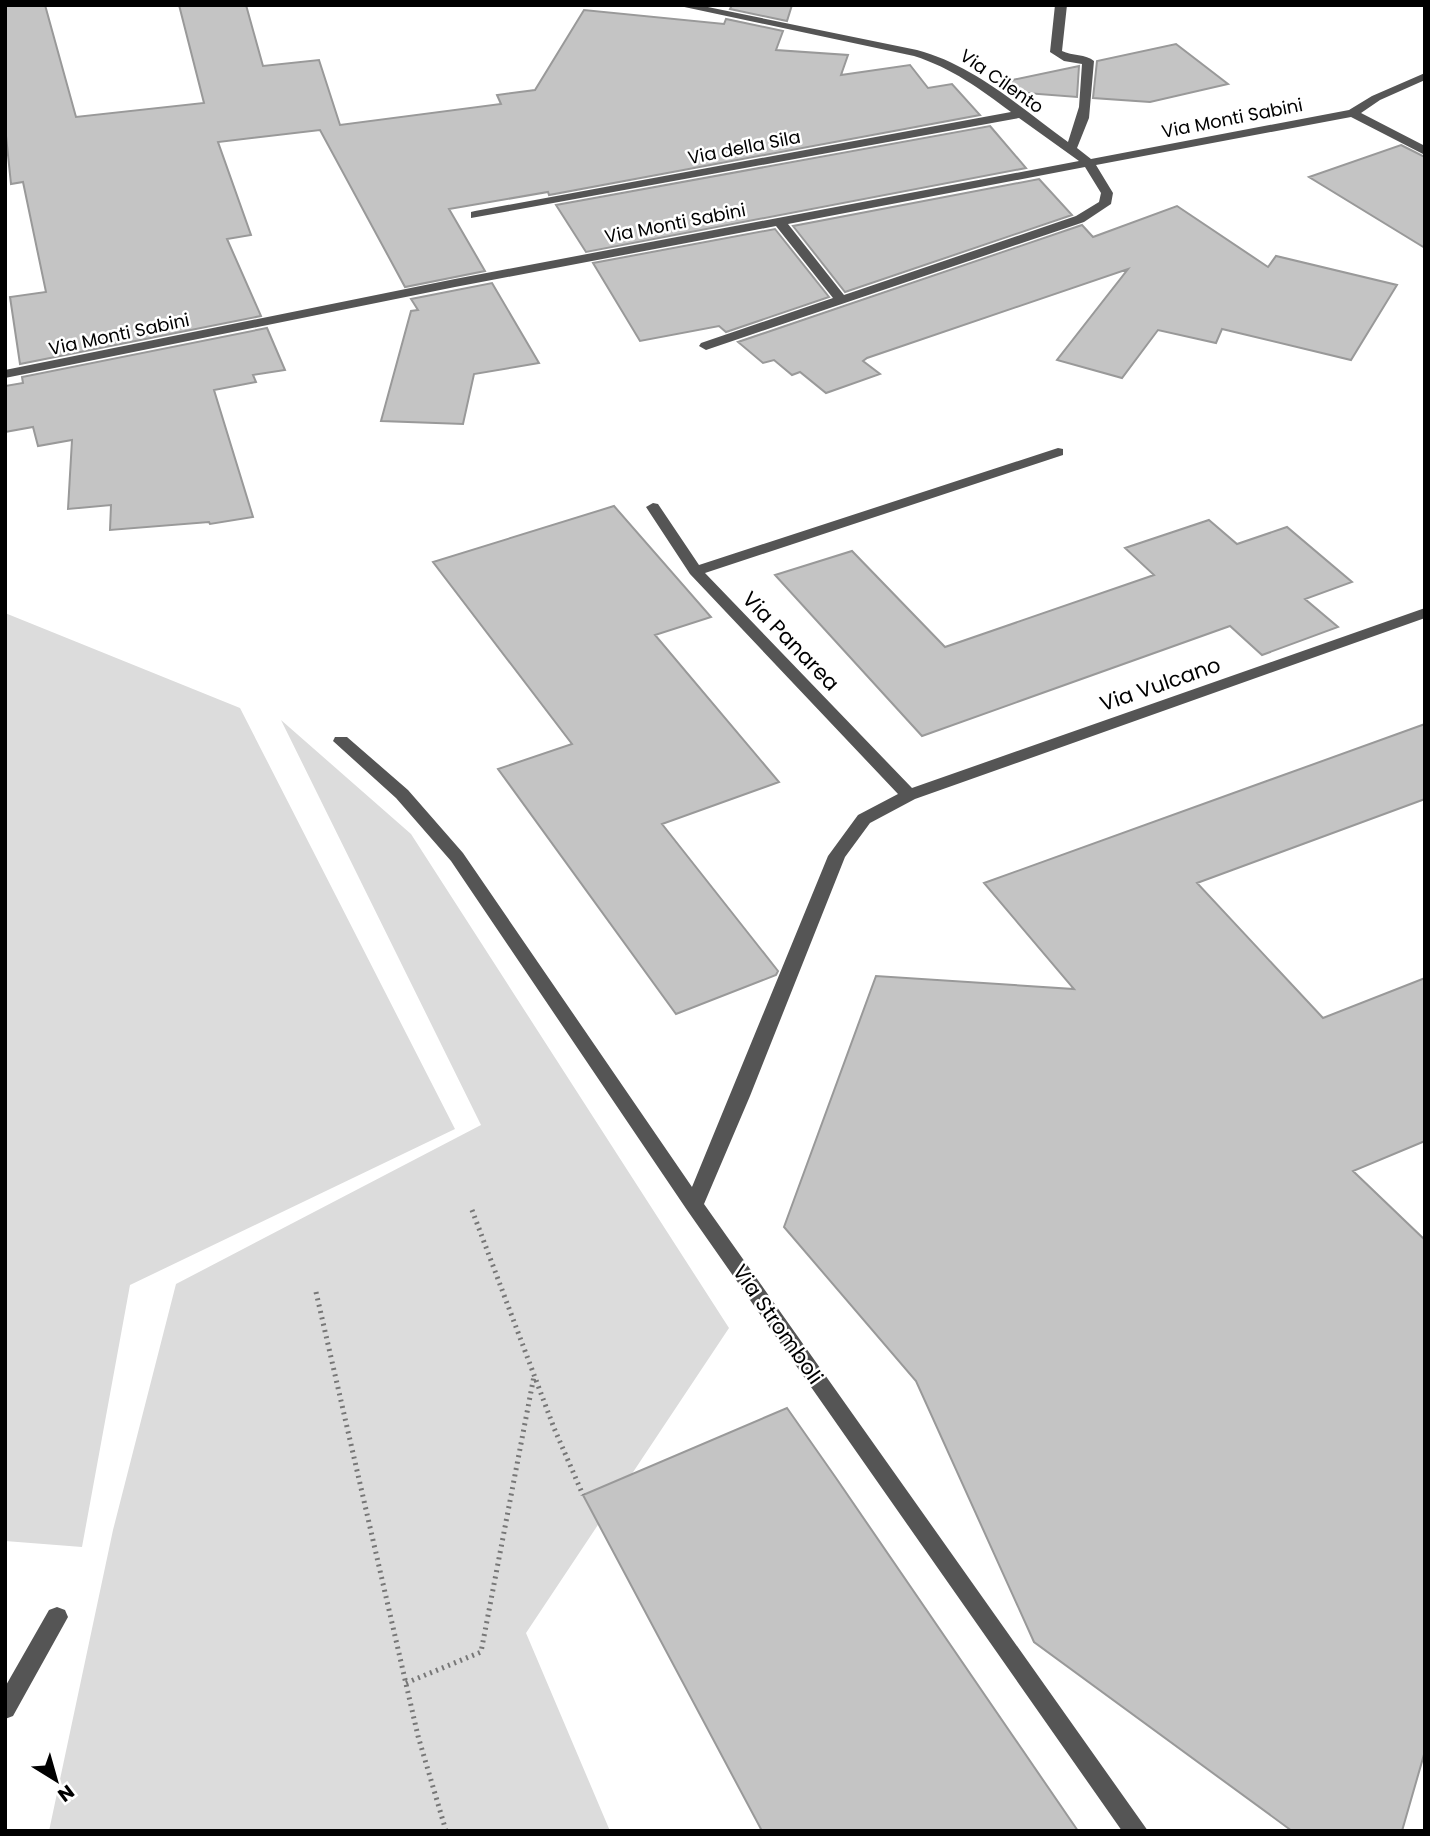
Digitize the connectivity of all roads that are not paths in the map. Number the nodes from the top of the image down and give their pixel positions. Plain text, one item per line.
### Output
1 (680, 5) edge
2 (1061, 5) edge
3 (1425, 76) edge
4 (1353, 113) junction
5 (1020, 114) junction
6 (1070, 150) junction
7 (1425, 151) edge
8 (1089, 163) junction
9 (475, 215) dead end
10 (779, 222) junction
11 (841, 300) junction
12 (706, 346) dead end
13 (5, 374) edge
14 (1058, 452) dead end
15 (653, 507) dead end
16 (695, 571) junction
17 (1425, 613) edge
18 (341, 741) dead end
19 (909, 795) junction
20 (694, 1205) junction
21 (57, 1617) dead end
22 (5, 1709) edge
23 (1136, 1831) edge

1 - 5 street, Via Cilento
2 - 6 street
3 - 4 street
4 - 7 street
4 - 8 street, Via Monti Sabini
5 - 6 street, Via Cilento
5 - 9 street, Via della Sila
6 - 8 street, Via Cilento
8 - 10 street, Via Monti Sabini
8 - 11 street
10 - 11 street
10 - 13 street, Via Monti Sabini
11 - 12 street
14 - 16 street
15 - 16 street, Via Panarea
16 - 19 street, Via Panarea
17 - 19 street, Via Vulcano
18 - 20 street, Via Stromboli
19 - 20 street
20 - 23 street, Via Stromboli
21 - 22 street

